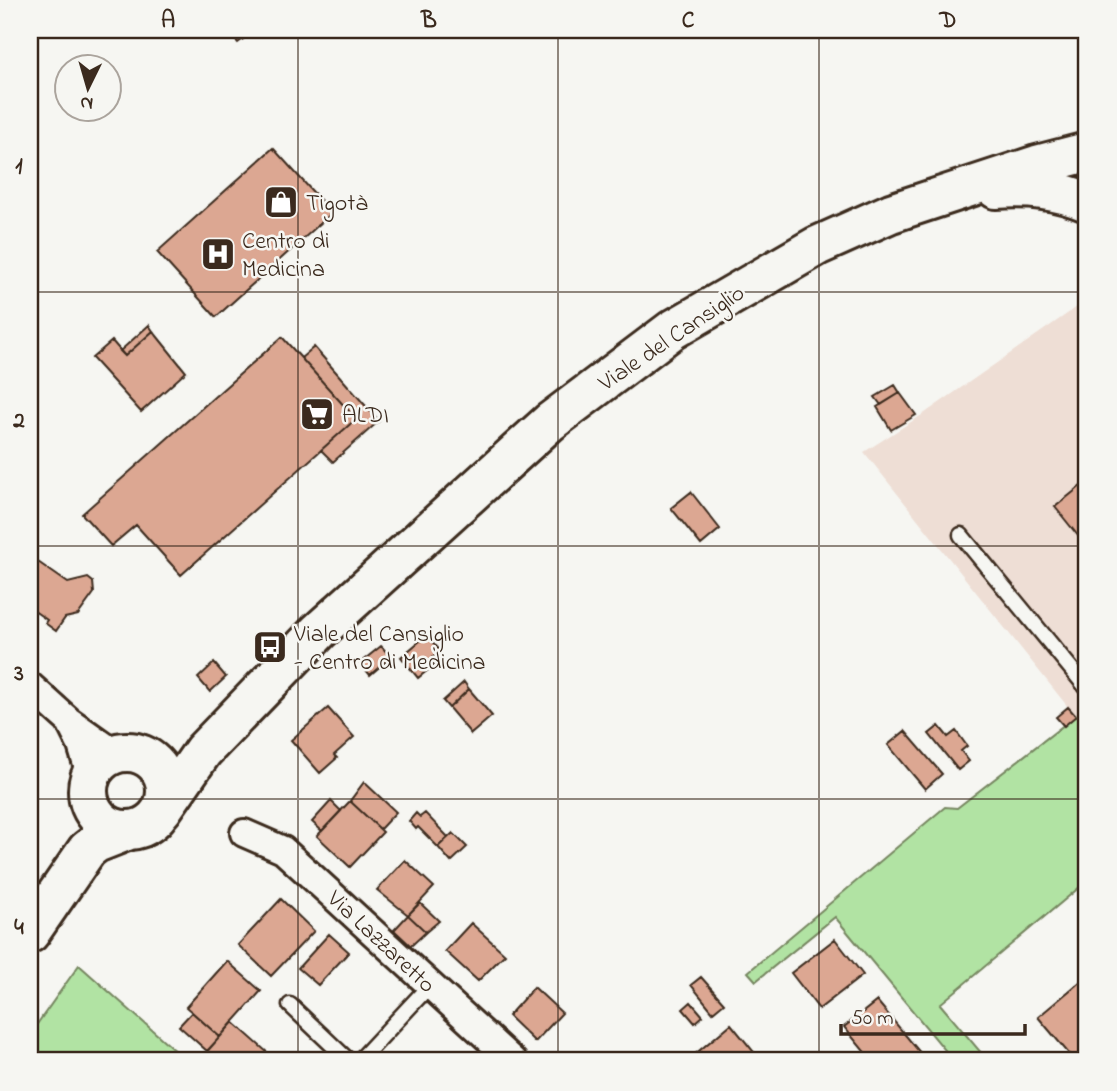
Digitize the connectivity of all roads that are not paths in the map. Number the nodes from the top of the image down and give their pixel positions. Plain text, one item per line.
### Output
1 (1087, 152) edge
2 (958, 190) junction
3 (1087, 202) edge
4 (961, 535) dead end
5 (319, 631) junction
6 (30, 686) edge
7 (1087, 688) edge
8 (109, 769) junction
9 (162, 810) junction
10 (129, 830) junction
11 (244, 833) dead end
12 (30, 912) edge
13 (30, 933) edge
14 (430, 985) junction
15 (290, 1005) dead end
16 (349, 1061) edge
17 (359, 1061) edge
18 (513, 1061) edge

1 - 2 main road, Viale del Cansiglio
2 - 3 main road
2 - 5 main road, Viale del Cansiglio
4 - 7 lane
5 - 8 main road, Viale del Cansiglio
5 - 9 main road, Viale del Cansiglio
6 - 8 street
8 - 9 main road
8 - 10 main road
8 - 12 main road
9 - 10 main road
10 - 13 main road
11 - 14 street, Via Lazzaretto
14 - 17 lane
14 - 18 street, Via Lazzaretto
15 - 16 lane

